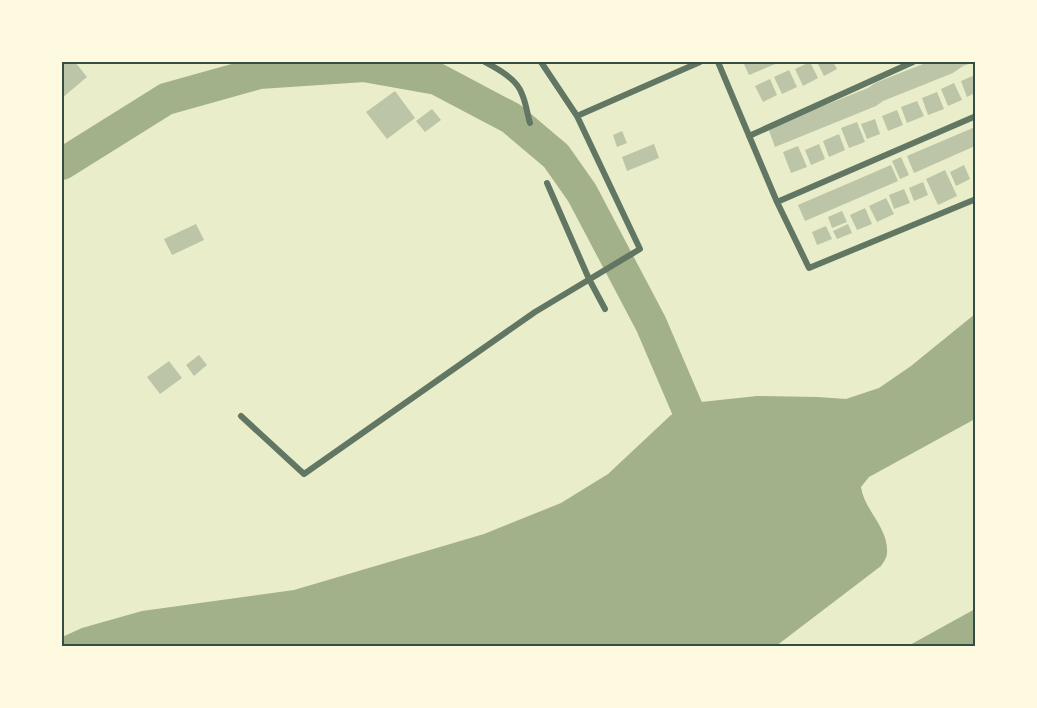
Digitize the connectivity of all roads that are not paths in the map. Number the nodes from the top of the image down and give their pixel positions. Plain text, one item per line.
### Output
1 (485, 62) edge
2 (541, 62) edge
3 (700, 62) edge
4 (718, 62) edge
5 (913, 62) edge
6 (577, 116) junction
7 (975, 116) edge
8 (530, 123) dead end
9 (749, 136) junction
10 (547, 183) dead end
11 (975, 199) edge
12 (777, 202) junction
13 (589, 279) junction
14 (605, 309) dead end
15 (241, 416) dead end

1 - 8 street
2 - 6 street
3 - 6 street
4 - 9 street
5 - 9 street
6 - 13 street
7 - 12 street
9 - 12 street
10 - 13 street
11 - 12 street
13 - 14 street
13 - 15 street

